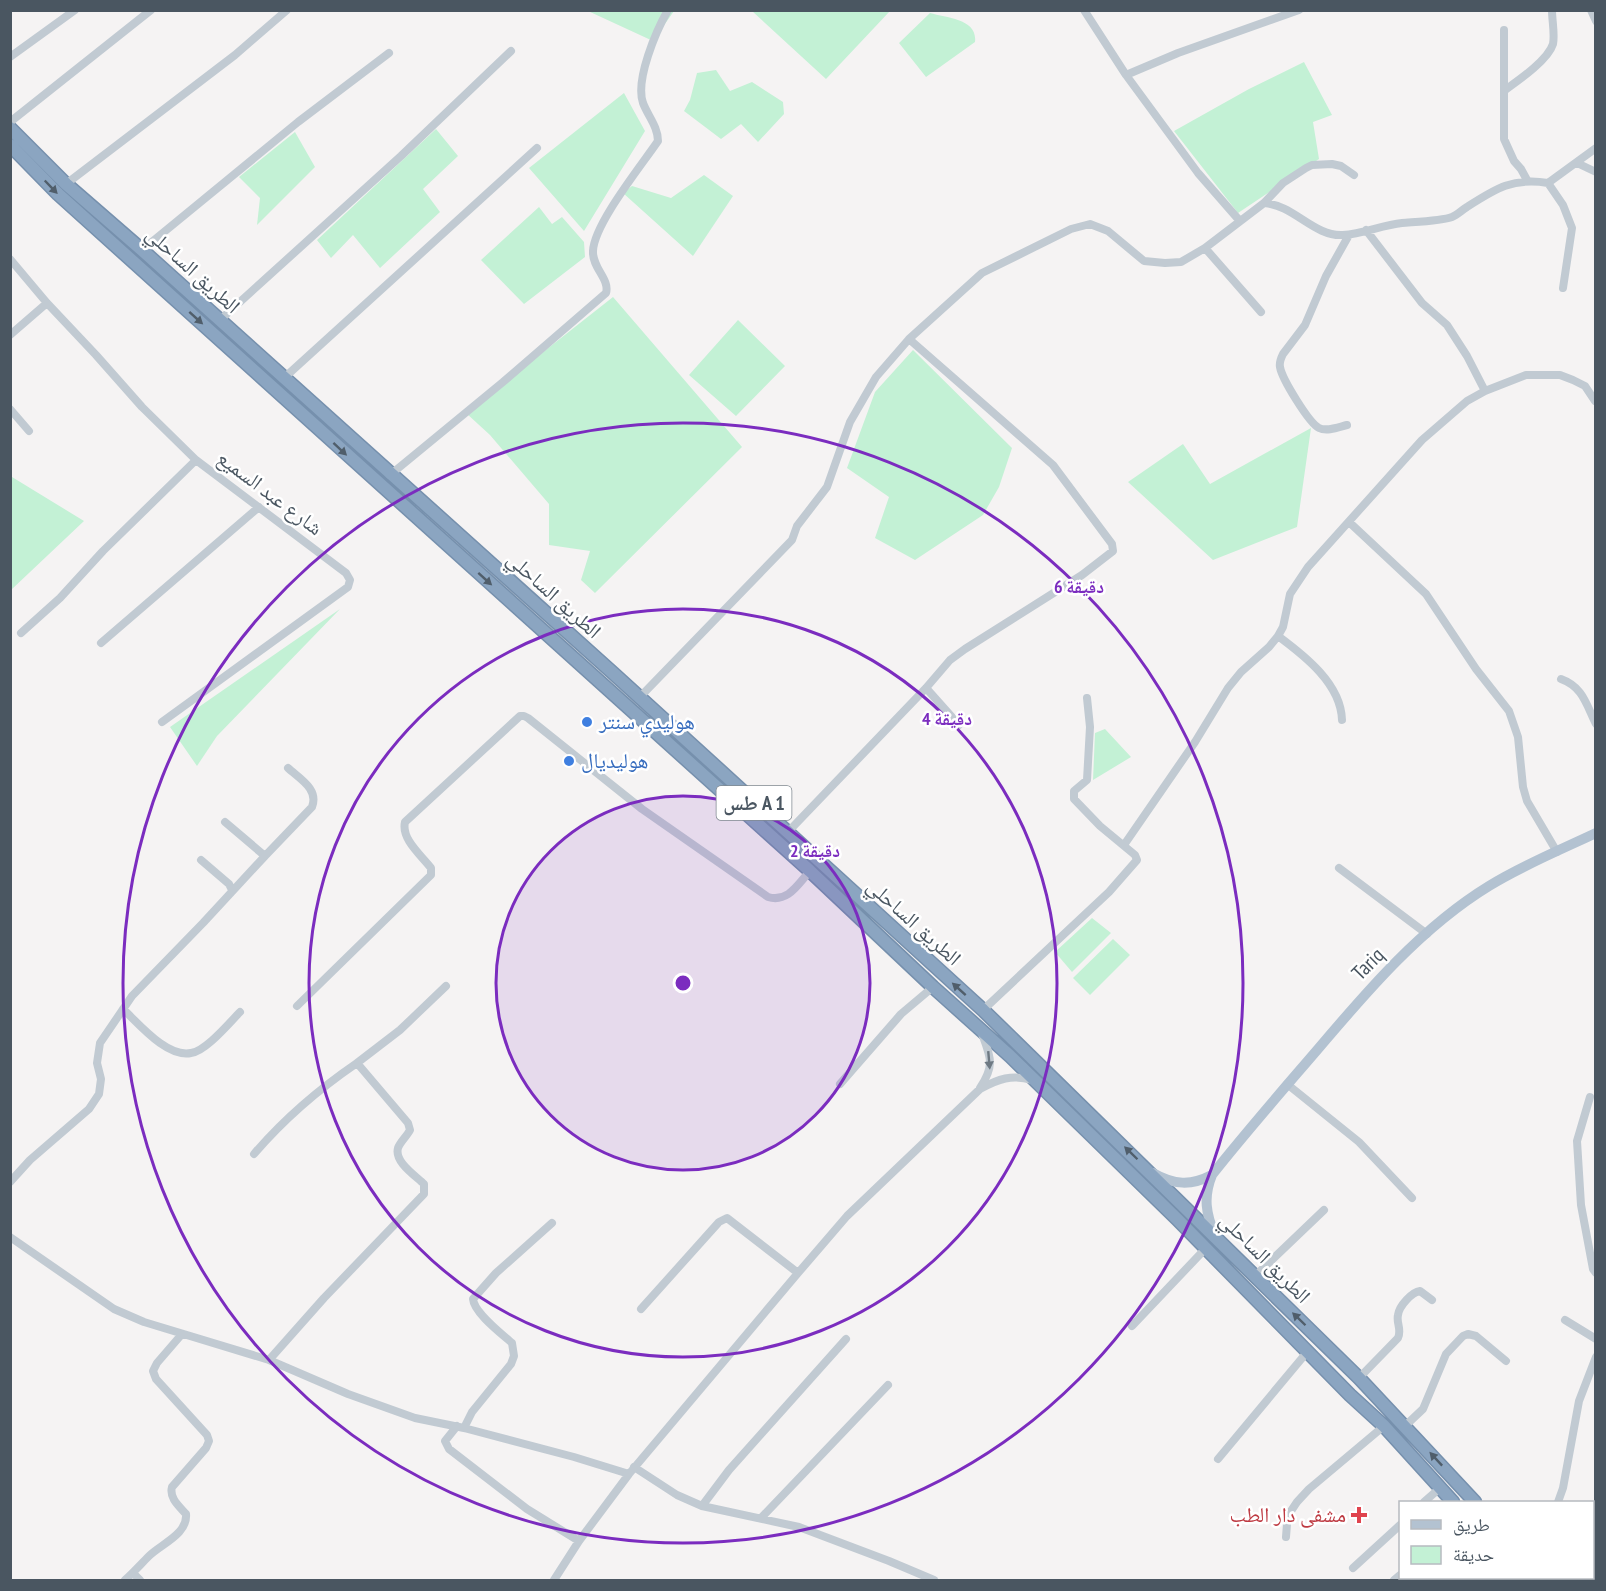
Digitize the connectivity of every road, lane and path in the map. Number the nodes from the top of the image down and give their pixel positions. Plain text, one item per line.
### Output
1 (75, 10) edge
2 (151, 10) edge
3 (287, 10) edge
4 (668, 10) edge
5 (1084, 10) edge
6 (1299, 10) edge
7 (1552, 10) edge
8 (1591, 10) edge
9 (1596, 21) edge
10 (1504, 30) dead end
11 (511, 51) dead end
12 (388, 53) dead end
13 (10, 57) edge
14 (1126, 75) junction
15 (1505, 90) junction
16 (10, 122) edge
17 (10, 128) edge
18 (10, 145) edge
19 (537, 148) dead end
20 (1596, 148) edge
21 (1577, 163) junction
22 (1596, 172) edge
23 (1354, 175) dead end
24 (1527, 180) junction
25 (1548, 183) junction
26 (66, 184) junction
27 (1264, 203) junction
28 (1239, 220) junction
29 (1366, 230) junction
30 (1349, 235) junction
31 (1205, 248) junction
32 (142, 249) junction
33 (10, 259) edge
34 (1563, 288) dead end
35 (47, 303) junction
36 (1261, 312) dead end
37 (220, 320) junction
38 (10, 335) edge
39 (909, 339) junction
40 (284, 378) junction
41 (1485, 392) junction
42 (1595, 401) edge
43 (10, 409) edge
44 (1347, 425) dead end
45 (29, 431) dead end
46 (196, 460) junction
47 (390, 475) junction
48 (259, 507) junction
49 (1349, 522) junction
50 (21, 633) dead end
51 (1278, 636) junction
52 (101, 643) dead end
53 (1561, 679) dead end
54 (926, 688) junction
55 (639, 698) junction
56 (1087, 698) dead end
57 (1342, 720) dead end
58 (162, 722) dead end
59 (1596, 724) edge
60 (959, 725) dead end
61 (288, 768) dead end
62 (225, 822) dead end
63 (787, 833) junction
64 (1596, 833) edge
65 (1124, 845) junction
66 (1557, 852) junction
67 (265, 856) junction
68 (201, 860) dead end
69 (1339, 868) dead end
70 (810, 871) junction
71 (232, 890) junction
72 (1427, 934) junction
73 (446, 986) dead end
74 (933, 987) junction
75 (297, 1006) dead end
76 (123, 1009) junction
77 (982, 1010) junction
78 (240, 1012) dead end
79 (981, 1031) junction
80 (357, 1063) junction
81 (1035, 1080) junction
82 (840, 1084) dead end
83 (1287, 1084) junction
84 (980, 1089) junction
85 (1590, 1097) dead end
86 (254, 1154) dead end
87 (1149, 1171) junction
88 (1212, 1175) junction
89 (10, 1182) edge
90 (1412, 1198) dead end
91 (1324, 1210) dead end
92 (552, 1223) dead end
93 (1215, 1236) junction
94 (10, 1237) edge
95 (1206, 1248) junction
96 (798, 1273) junction
97 (1596, 1274) edge
98 (1255, 1276) junction
99 (1432, 1300) dead end
100 (641, 1309) dead end
101 (1565, 1320) dead end
102 (1132, 1326) dead end
103 (182, 1334) junction
104 (846, 1339) dead end
105 (1596, 1339) edge
106 (1308, 1351) junction
107 (1596, 1357) edge
108 (269, 1360) junction
109 (1506, 1361) dead end
110 (1359, 1378) junction
111 (888, 1385) dead end
112 (1384, 1426) junction
113 (1405, 1426) junction
114 (461, 1427) junction
115 (1218, 1460) dead end
116 (631, 1470) junction
117 (1440, 1488) junction
118 (1426, 1501) edge
119 (1451, 1501) edge
120 (1473, 1501) edge
121 (1559, 1501) edge
122 (702, 1506) junction
123 (761, 1518) junction
124 (1399, 1526) edge
125 (1286, 1537) dead end
126 (579, 1541) junction
127 (1353, 1568) dead end
128 (133, 1574) junction
129 (125, 1581) edge
130 (140, 1581) edge
131 (554, 1581) edge
132 (934, 1581) edge

1 - 13 street
2 - 16 street
3 - 26 street
4 - 47 street
5 - 14 street
6 - 14 street
7 - 15 street
8 - 9 street
10 - 15 street
11 - 37 street
12 - 32 street
14 - 28 street
15 - 24 street
17 - 26 highway, الطريق الساحلي / طس A 1
18 -> 70 highway, الطريق الساحلي / طس A 1
19 - 40 street
20 - 21 street
21 - 22 street
21 - 25 street
23 - 27 street
24 - 25 street
24 - 29 street
25 - 34 street
26 - 32 highway, الطريق الساحلي / طس A 1
27 - 28 street
27 - 30 street
28 - 31 street
29 - 30 street
29 - 41 street
30 - 44 street
31 - 36 street
31 - 39 street
32 - 37 highway, الطريق الساحلي / طس A 1
33 - 35 street, شارع عبد السميع
35 - 38 street
35 - 46 street, شارع عبد السميع
37 - 40 highway, الطريق الساحلي / طس A 1
39 - 54 street
39 - 55 street
40 - 47 highway, الطريق الساحلي / طس A 1
41 - 42 street
41 - 49 street
43 - 45 street
46 - 48 street, شارع عبد السميع
46 - 50 street
47 - 55 highway, الطريق الساحلي / طس A 1
48 - 52 street
48 - 58 street, شارع عبد السميع
49 - 51 street
49 - 66 street
51 - 57 street
51 - 65 street
53 - 59 street
54 - 60 street
54 - 63 street
55 - 63 highway, الطريق الساحلي / طس A 1
56 - 65 street
61 - 67 street
62 - 67 street
77 -> 63 highway, الطريق الساحلي / طس A 1
64 - 66 main road, Tariq
65 - 77 street
66 - 72 main road, Tariq
67 - 71 street
68 - 71 street
69 - 72 street
70 - 74 highway, الطريق الساحلي / طس A 1
70 - 75 street
71 - 76 street
72 - 83 main road, Tariq
73 - 80 street
74 - 79 highway, الطريق الساحلي / طس A 1
74 - 82 street
76 - 78 street
76 - 89 street
87 -> 77 highway, الطريق الساحلي / طس A 1
79 - 81 highway, الطريق الساحلي / طس A 1
79 -> 84 street
80 - 86 street
80 - 108 street
81 - 84 street
81 - 95 highway, الطريق الساحلي / طس A 1
83 - 88 main road, Tariq
83 - 90 street
84 - 96 street
85 - 97 street
87 - 88 main road
87 - 93 highway, الطريق الساحلي / طس A 1
88 - 93 main road
91 - 98 street
92 - 114 street
93 - 98 highway, الطريق الساحلي / طس A 1
94 - 103 street
95 - 102 street
95 - 106 highway, الطريق الساحلي / طس A 1
96 - 100 street
96 - 116 street
110 -> 98 highway, الطريق الساحلي / طس A 1
99 - 110 street
101 - 105 street
103 - 108 street
103 - 128 street
104 - 122 street
106 - 112 highway, الطريق الساحلي / طس A 1
106 - 115 street
107 - 121 street
108 - 114 street
109 - 113 street
110 - 113 highway, الطريق الساحلي / طس A 1
111 - 123 street
112 - 117 highway, الطريق الساحلي / طس A 1
112 - 125 street
120 -> 113 highway, الطريق الساحلي / طس A 1
114 - 116 street
114 - 126 street
116 - 122 street
116 - 126 street
117 - 118 street
117 - 119 highway, الطريق الساحلي / طس A 1
122 - 123 street
123 - 132 street
124 - 127 street
126 - 131 street
128 - 129 street
128 - 130 street

